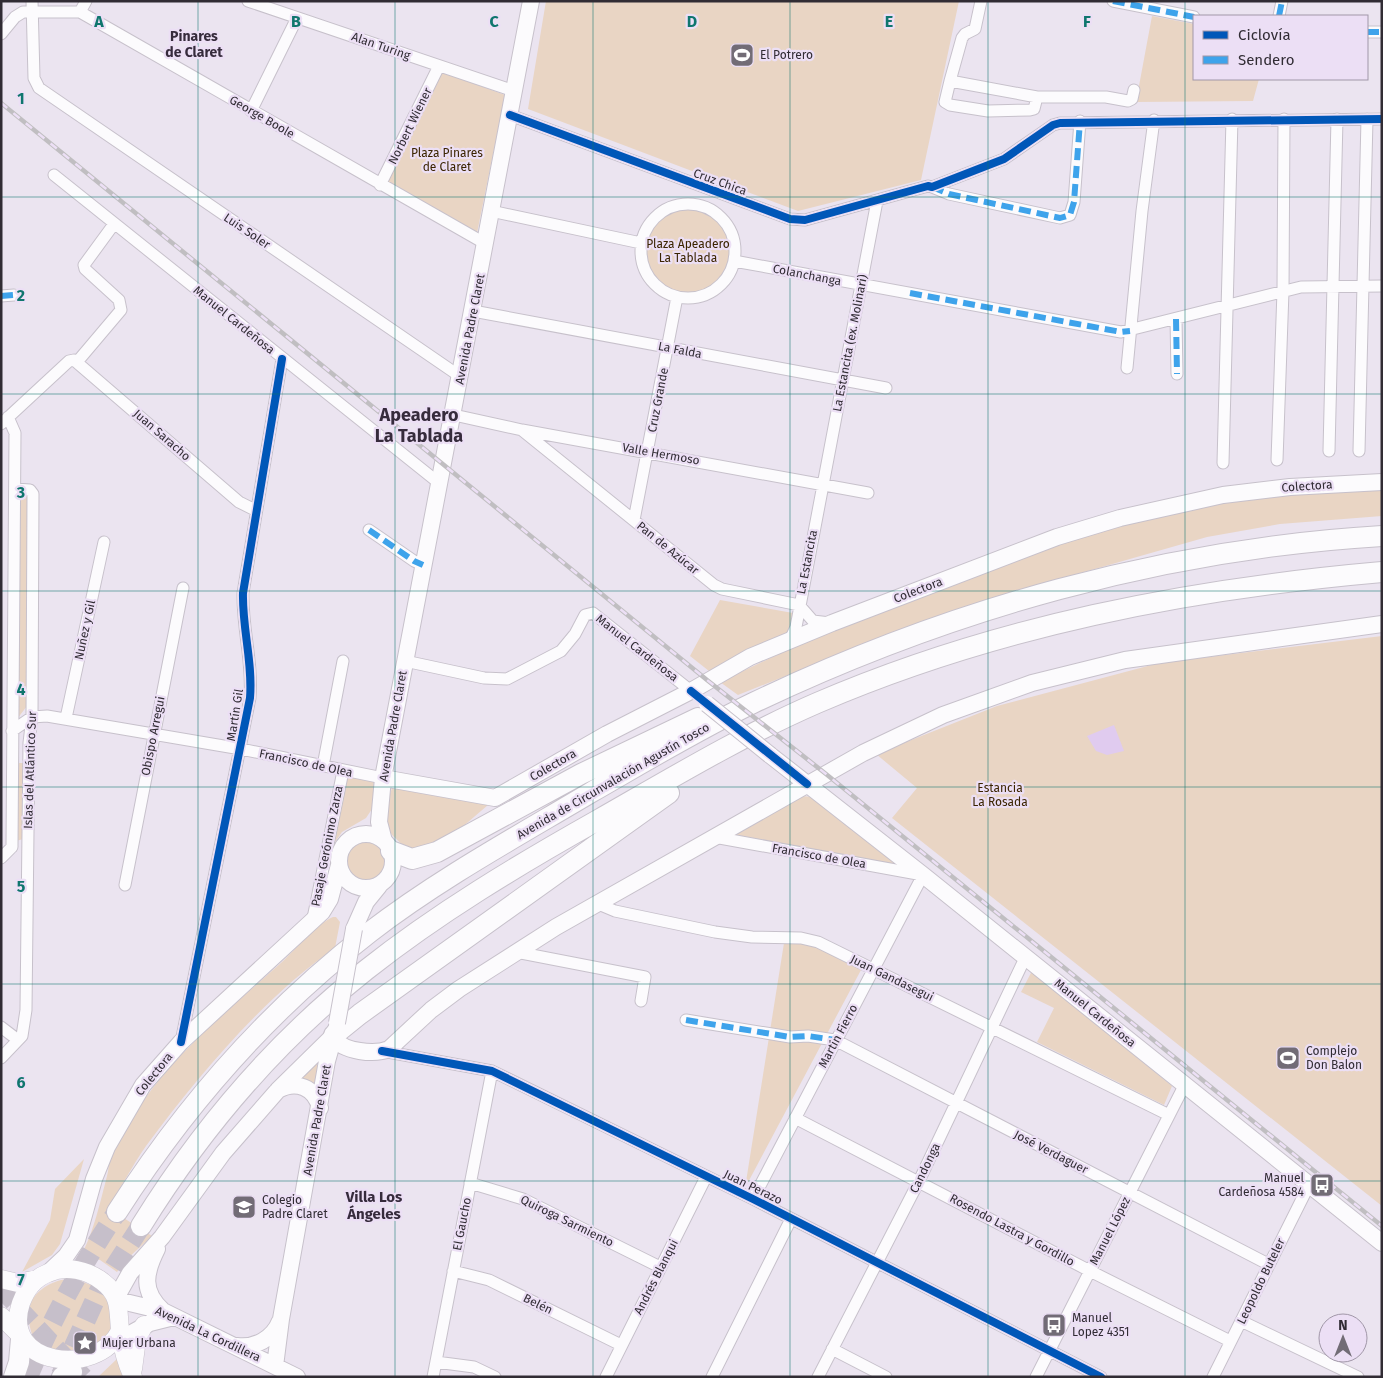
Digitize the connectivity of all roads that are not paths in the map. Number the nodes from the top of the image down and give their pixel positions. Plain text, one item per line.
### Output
1 (86, 1) edge
2 (248, 1) edge
3 (531, 1) edge
4 (981, 1) edge
5 (1113, 1) edge
6 (1282, 1) edge
7 (32, 6) edge
8 (80, 12) junction
9 (1279, 15) edge
10 (1193, 17) edge
11 (297, 18) junction
12 (1368, 32) edge
13 (1382, 32) edge
14 (1, 34) edge
15 (439, 66) junction
16 (950, 81) junction
17 (1134, 90) dead end
18 (514, 91) junction
19 (1037, 97) junction
20 (251, 111) junction
21 (510, 115) junction
22 (1284, 119) junction
23 (1337, 119) junction
24 (1367, 119) junction
25 (1382, 119) edge
26 (1154, 120) junction
27 (1232, 120) junction
28 (1080, 121) junction
29 (54, 175) dead end
30 (380, 185) junction
31 (930, 186) junction
32 (700, 187) junction
33 (877, 201) junction
34 (697, 205) junction
35 (491, 211) junction
36 (114, 224) junction
37 (641, 243) junction
38 (486, 244) junction
39 (734, 261) junction
40 (861, 286) junction
41 (1334, 286) junction
42 (1364, 286) junction
43 (1382, 286) edge
44 (1283, 290) junction
45 (14, 295) dead end
46 (1, 296) edge
47 (677, 297) junction
48 (1228, 305) junction
49 (473, 311) junction
50 (1176, 319) junction
51 (1130, 331) junction
52 (668, 347) junction
53 (282, 359) junction
54 (73, 362) junction
55 (1127, 368) dead end
56 (1177, 374) dead end
57 (461, 377) junction
58 (842, 380) junction
59 (886, 388) dead end
60 (454, 415) junction
61 (5, 420) edge
62 (522, 430) junction
63 (1329, 451) dead end
64 (1359, 451) dead end
65 (648, 452) junction
66 (1277, 460) dead end
67 (1223, 463) dead end
68 (1379, 482) edge
69 (439, 483) junction
70 (822, 484) junction
71 (15, 489) junction
72 (868, 493) dead end
73 (255, 510) junction
74 (634, 520) junction
75 (1382, 527) edge
76 (369, 530) dead end
77 (1382, 536) edge
78 (104, 542) dead end
79 (1224, 553) junction
80 (423, 565) junction
81 (1382, 572) edge
82 (1382, 581) edge
83 (183, 588) dead end
84 (1224, 590) junction
85 (799, 605) junction
86 (832, 623) junction
87 (1382, 624) edge
88 (790, 640) junction
89 (343, 661) dead end
90 (405, 661) junction
91 (824, 672) junction
92 (691, 691) junction
93 (847, 691) junction
94 (32, 717) junction
95 (66, 718) junction
96 (7, 734) edge
97 (153, 734) junction
98 (29, 743) junction
99 (12, 747) junction
100 (241, 749) junction
101 (323, 766) junction
102 (343, 770) junction
103 (383, 778) junction
104 (806, 784) junction
105 (487, 798) joint
106 (379, 803) junction
107 (357, 836) junction
108 (714, 837) junction
109 (27, 843) junction
110 (7, 846) edge
111 (387, 846) junction
112 (1, 858) edge
113 (339, 865) junction
114 (923, 874) junction
115 (347, 881) junction
116 (125, 885) dead end
117 (378, 886) junction
118 (596, 903) junction
119 (312, 922) junction
120 (354, 926) junction
121 (516, 952) junction
122 (1026, 956) junction
123 (873, 969) junction
124 (641, 1001) dead end
125 (686, 1020) dead end
126 (342, 1023) junction
127 (990, 1027) junction
128 (1, 1028) edge
129 (18, 1040) junction
130 (835, 1040) junction
131 (181, 1042) junction
132 (382, 1051) junction
133 (1, 1058) edge
134 (492, 1070) junction
135 (1184, 1086) junction
136 (278, 1090) junction
137 (956, 1103) junction
138 (320, 1108) junction
139 (1169, 1115) junction
140 (795, 1118) junction
141 (706, 1177) junction
142 (919, 1181) junction
143 (470, 1183) junction
144 (1309, 1184) junction
145 (1130, 1193) junction
146 (753, 1199) junction
147 (117, 1212) tunnel mouth
148 (791, 1219) junction
149 (141, 1226) tunnel mouth
150 (162, 1237) junction
151 (1382, 1243) edge
152 (878, 1262) junction
153 (1268, 1264) junction
154 (660, 1267) junction
155 (453, 1271) junction
156 (1090, 1271) junction
157 (43, 1276) junction
158 (1, 1279) edge
159 (116, 1299) junction
160 (169, 1314) junction
161 (1, 1316) edge
162 (281, 1319) junction
163 (1241, 1321) junction
164 (144, 1326) junction
165 (20, 1337) junction
166 (119, 1337) junction
167 (1230, 1341) junction
168 (621, 1345) junction
169 (237, 1346) junction
170 (832, 1349) junction
171 (1049, 1351) junction
172 (436, 1362) junction
173 (274, 1371) edge
174 (62, 1375) edge
175 (14, 1377) edge
176 (134, 1377) edge
177 (297, 1377) edge
178 (433, 1377) edge
179 (495, 1377) edge
180 (606, 1377) edge
181 (712, 1377) edge
182 (818, 1377) edge
183 (886, 1377) edge
184 (1036, 1377) edge
185 (1101, 1377) edge
186 (1213, 1377) edge
187 (1358, 1377) edge

1 - 8 street
2 - 11 street, Alan Turing
3 - 18 main road, Avenida Padre Claret
4 - 16 street
5 - 10 street
6 - 9 street
7 - 8 street, George Boole
7 - 14 street
7 - 57 street, Luis Soler
8 - 20 street, George Boole
11 - 15 street, Alan Turing
11 - 20 street
12 - 13 street
15 - 18 street, Alan Turing
15 - 30 street, Norbert Wiener
16 - 19 street
16 - 19 street
17 - 19 street
18 - 21 main road, Avenida Padre Claret
20 - 30 street, George Boole
21 - 32 street, Cruz Chica
21 - 35 main road, Avenida Padre Claret
22 - 23 street, Cruz Chica
22 - 27 street, Cruz Chica
22 - 44 street
23 - 24 street, Cruz Chica
23 - 41 street
24 - 25 street, Cruz Chica
24 - 42 street
26 - 27 street, Cruz Chica
26 - 28 street, Cruz Chica
26 - 51 street
27 - 48 street
28 - 31 street, Cruz Chica
28 - 31 street
29 - 36 street, Manuel Cardeñosa
30 - 38 street, George Boole
31 - 33 street, Cruz Chica
32 - 33 street, Cruz Chica
32 - 34 street
33 - 40 street, La Estancita (ex. Molinari)
34 - 37 street
34 - 39 street
35 - 37 street
35 - 38 main road, Avenida Padre Claret
36 - 53 street, Manuel Cardeñosa
36 - 54 street
37 - 47 street
38 - 49 main road, Avenida Padre Claret
39 - 40 street, Colanchanga
39 - 47 street
40 - 51 street, Colanchanga
40 - 58 street, La Estancita (ex. Molinari)
41 - 42 street, Colanchanga
41 - 44 street, Colanchanga
41 - 63 street
42 - 43 street, Colanchanga
42 - 64 street
44 - 48 street, Colanchanga
44 - 66 street
45 - 46 street
47 - 52 street, Cruz Grande
48 - 50 street, Colanchanga
48 - 67 street
49 - 52 street, La Falda
49 - 57 main road, Avenida Padre Claret
50 - 51 street, Colanchanga
50 - 56 street
51 - 55 street
52 - 58 street, La Falda
52 - 65 street, Cruz Grande
53 - 69 street, Manuel Cardeñosa
53 - 73 street, Martín Gil
54 - 61 street
54 - 73 street, Juan Saracho
57 - 60 main road, Avenida Padre Claret
58 - 59 street, La Falda
58 - 70 street, La Estancita (ex. Molinari)
60 - 62 street, Valle Hermoso
60 - 69 main road, Avenida Padre Claret
61 - 71 street, Islas del Atlántico Sur
62 - 65 street, Valle Hermoso
62 - 74 street, Pan de Azúcar
65 - 70 street, Valle Hermoso
65 - 74 street, Cruz Grande
68 - 86 main road, Colectora
69 - 80 main road, Avenida Padre Claret
70 - 72 street, Valle Hermoso
70 - 85 street, La Estancita
71 - 94 street, Islas del Atlántico Sur
71 - 96 street, Islas del Atlántico Sur
73 - 100 street, Martín Gil
74 - 85 street, Pan de Azúcar
75 - 79 highway
76 - 80 street
77 - 79 highway, Avenida de Circunvalación Agustín Tosco
78 - 95 street, Nuñez y Gil
79 - 91 highway, Avenida de Circunvalación Agustín Tosco
80 - 90 main road, Avenida Padre Claret
81 - 84 highway
82 - 84 highway
83 - 97 street, Obispo Arregui
84 - 93 highway
85 - 86 street
85 - 88 street, La Estancita
86 - 88 main road, Colectora
87 - 104 main road
88 - 92 main road, Colectora
89 - 101 street
90 - 92 street, Manuel Cardeñosa
90 - 103 main road, Avenida Padre Claret
91 - 111 highway
91 - 147 highway, Avenida de Circunvalación Agustín Tosco
92 - 104 main road, Manuel Cardeñosa, bridge
92 - 105 main road, Colectora
93 - 126 highway
93 - 149 highway
94 - 95 street, Francisco de Olea
94 - 96 street
94 - 98 street, Islas del Atlántico Sur
95 - 97 street, Francisco de Olea
96 - 99 street
97 - 100 street, Francisco de Olea
97 - 116 street, Obispo Arregui
98 - 99 street
98 - 109 street, Islas del Atlántico Sur
99 - 110 street, Islas del Atlántico Sur
100 - 101 street, Francisco de Olea
100 - 131 street, Martín Gil
101 - 102 street, Francisco de Olea
102 - 103 street, Francisco de Olea
102 - 119 street, Pasaje Gerónimo Zarza
103 - 105 main road, Francisco de Olea
103 - 106 main road, Avenida Padre Claret
104 - 108 main road
104 - 114 main road, Manuel Cardeñosa
106 - 107 main road, Avenida Padre Claret
106 - 111 main road, Avenida Padre Claret
107 - 111 main road
107 - 113 main road
108 - 114 street, Francisco de Olea
108 - 118 main road
109 - 110 street
109 - 129 street, Islas del Atlántico Sur
110 - 112 street
111 - 117 main road
113 - 115 main road
113 - 119 main road, Colectora
114 - 122 main road, Manuel Cardeñosa
114 - 123 street, Martín Fierro
115 - 117 main road
115 - 120 main road, Avenida Padre Claret
117 - 120 main road, Avenida Padre Claret
118 - 121 main road
118 - 123 street, Juan Gandasegui
119 - 131 main road, Colectora
120 - 126 main road, Avenida Padre Claret, bridge
121 - 124 street
121 - 132 main road
122 - 127 street, Candonga
122 - 135 main road, Manuel Cardeñosa
123 - 127 street, Juan Gandasegui
123 - 130 street, Martín Fierro
125 - 130 street, José Verdaguer
126 - 132 main road, Juan Perazo
126 - 136 main road
126 - 138 main road, Avenida Padre Claret
127 - 137 street, Candonga
127 - 139 street, Juan Gandasegui
128 - 129 street
129 - 133 street, Islas del Atlántico Sur
130 - 137 street, José Verdaguer
130 - 140 street, Martín Fierro
131 - 157 main road, Colectora
132 - 134 street, Juan Perazo
134 - 141 street, Juan Perazo
134 - 143 street, El Gaucho
135 - 139 street, Manuel López
135 - 144 main road, Manuel Cardeñosa
136 - 138 main road
136 - 150 main road
137 - 142 street, Candonga
137 - 145 street, José Verdaguer
138 - 162 main road, Avenida Padre Claret
139 - 145 street, Manuel López
140 - 142 street, Rosendo Lastra y Gordillo
140 - 146 street, Martín Fierro
141 - 146 street, Juan Perazo
141 - 154 street, Andrés Blanqui
142 - 152 street, Candonga
142 - 156 street, Rosendo Lastra y Gordillo
143 - 154 street, Quiroga Sarmiento
143 - 155 street, El Gaucho
144 - 151 main road, Manuel Cardeñosa
144 - 153 street, Leopoldo Buteler
145 - 153 street, José Verdaguer
145 - 156 street, Manuel López
146 - 148 street, Juan Perazo
148 - 152 street, Juan Perazo
148 - 181 street
150 - 159 main road
150 - 160 main road
152 - 170 street, Candonga
152 - 171 street, Juan Perazo
153 - 163 street, Leopoldo Buteler
154 - 168 street, Andrés Blanqui
155 - 168 street, Belén
155 - 172 street, El Gaucho
156 - 167 street, Rosendo Lastra y Gordillo
156 - 171 street, Manuel López
157 - 158 main road
157 - 159 main road
157 - 165 main road
159 - 160 main road, Avenida La Cordillera
159 - 166 main road
160 - 164 main road
160 - 169 main road, Avenida La Cordillera
161 - 165 main road
162 - 169 main road, Avenida Padre Claret
162 - 173 main road, Avenida Padre Claret
163 - 167 street, Leopoldo Buteler
163 - 187 street
164 - 166 main road
164 - 176 main road
165 - 174 main road
165 - 175 highway
166 - 174 main road
166 - 176 main road
167 - 186 street, Leopoldo Buteler
168 - 180 street, Andrés Blanqui
169 - 173 main road, Avenida La Cordillera
170 - 182 street, Candonga
170 - 183 street
171 - 184 street, Manuel López
171 - 185 street, Juan Perazo
172 - 178 street, El Gaucho
172 - 179 street
173 - 177 main road, Avenida La Cordillera

